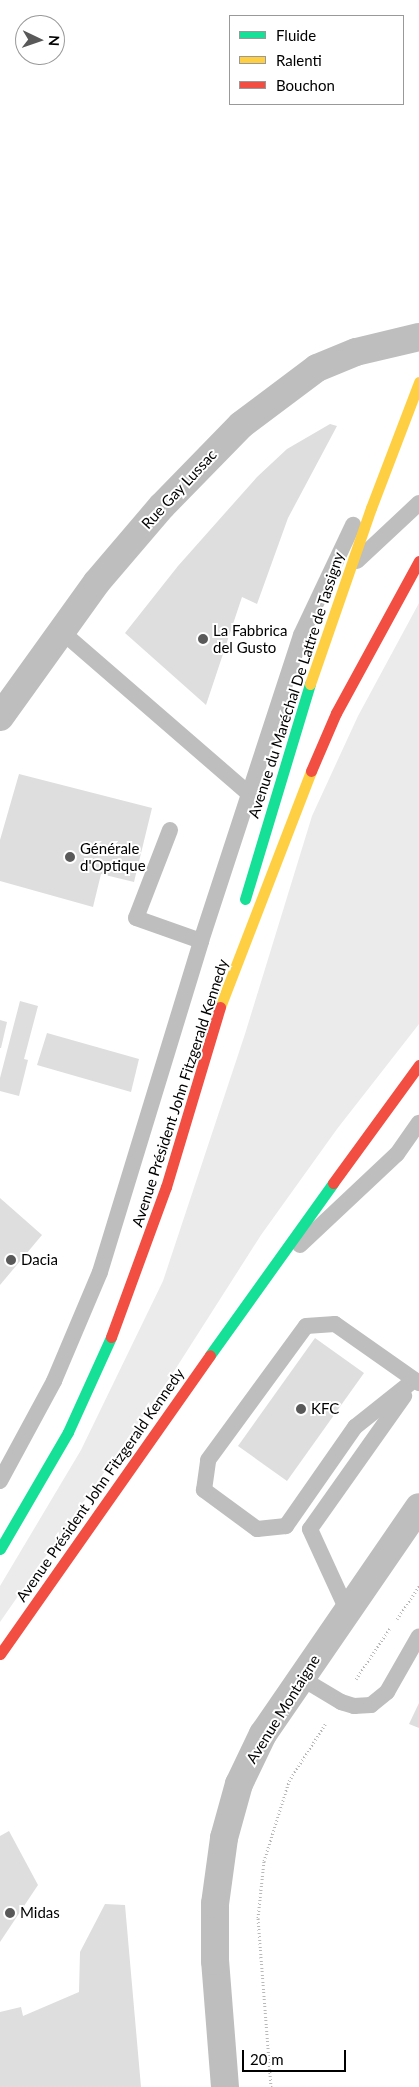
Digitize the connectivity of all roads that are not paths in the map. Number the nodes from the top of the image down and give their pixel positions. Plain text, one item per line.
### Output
1 (419, 337) edge
2 (419, 382) edge
3 (402, 427) junction
4 (419, 502) edge
5 (419, 561) edge
6 (351, 567) junction
7 (311, 612) junction
8 (61, 631) junction
9 (0, 717) edge
10 (248, 793) junction
11 (170, 830) dead end
12 (201, 941) junction
13 (221, 1004) junction
14 (419, 1065) edge
15 (419, 1123) edge
16 (262, 1281) junction
17 (418, 1379) edge
18 (0, 1481) edge
19 (419, 1507) edge
20 (0, 1549) edge
21 (347, 1610) junction
22 (419, 1636) edge
23 (0, 1654) edge
24 (301, 1678) junction
25 (225, 2087) edge

1 - 8 street, Rue Gay Lussac
2 - 3 main road, Avenue du Maréchal De Lattre de Tassigny
3 - 6 main road, Avenue du Maréchal De Lattre de Tassigny
3 - 7 lane
4 - 6 lane
5 - 13 main road, Avenue Président John Fitzgerald Kennedy
6 - 7 lane
6 - 13 main road, Avenue du Maréchal De Lattre de Tassigny
7 - 10 lane
8 - 9 street, Rue Gay Lussac
8 - 10 lane
10 - 12 lane
11 - 12 lane
12 - 18 lane
13 - 20 main road, Avenue Président John Fitzgerald Kennedy
14 - 16 main road, Avenue Président John Fitzgerald Kennedy
15 - 16 lane
16 - 23 main road, Avenue Président John Fitzgerald Kennedy
17 - 17 lane
17 - 21 lane
19 - 21 street, Avenue Montaigne
21 - 24 street, Avenue Montaigne
22 - 24 lane
24 - 25 street, Avenue Montaigne

